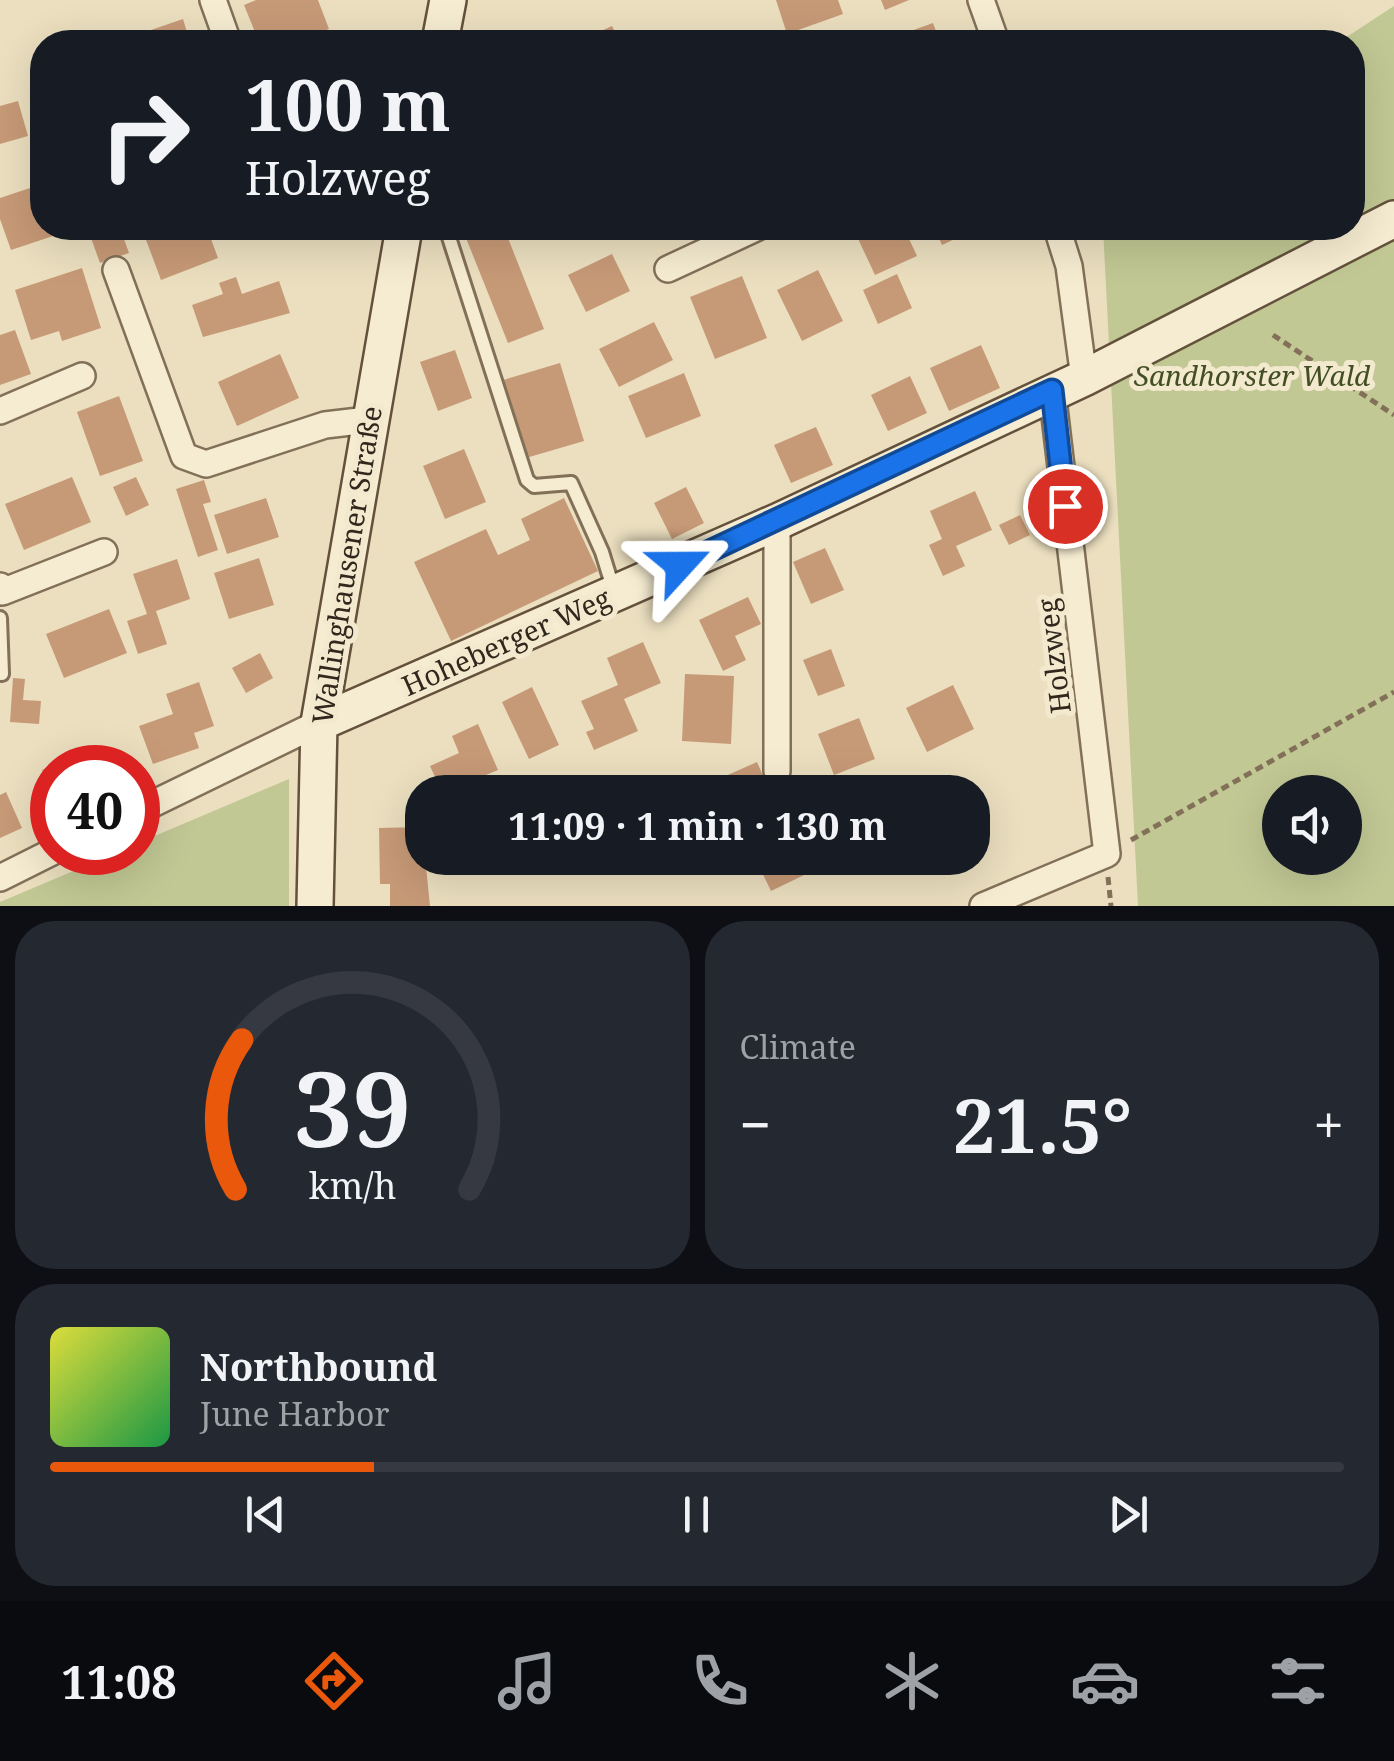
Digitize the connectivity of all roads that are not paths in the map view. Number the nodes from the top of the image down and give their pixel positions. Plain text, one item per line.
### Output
1 (212, 0) edge
2 (448, 0) edge
3 (981, 0) edge
4 (223, 30) edge
5 (442, 30) edge
6 (992, 30) edge
7 (1394, 219) edge
8 (1365, 234) edge
9 (402, 240) edge
10 (450, 240) edge
11 (730, 240) edge
12 (1062, 240) edge
13 (1353, 240) edge
14 (668, 269) dead end
15 (116, 270) dead end
16 (82, 376) dead end
17 (1068, 384) junction
18 (0, 411) edge
19 (368, 420) junction
20 (778, 522) junction
21 (104, 552) dead end
22 (615, 593) junction
23 (1, 603) edge
24 (2, 674) edge
25 (319, 724) junction
26 (776, 772) dead end
27 (160, 800) edge
28 (30, 863) edge
29 (0, 878) edge
30 (315, 906) edge
31 (983, 906) edge

1 - 4 street
2 - 5 street
3 - 6 street
7 - 8 street, Hoheberger Weg
9 - 19 street, Wallinghausener Straße
10 - 22 lane
11 - 14 street
12 - 17 street, Holzweg
13 - 17 street, Hoheberger Weg
15 - 19 street
16 - 18 street
17 - 20 street, Hoheberger Weg
17 - 31 street, Holzweg
19 - 25 street, Wallinghausener Straße
20 - 22 street, Hoheberger Weg
20 - 26 street
21 - 23 street
22 - 25 street, Hoheberger Weg
23 - 24 lane
25 - 27 street
25 - 30 street, Wallinghausener Straße
28 - 29 street

